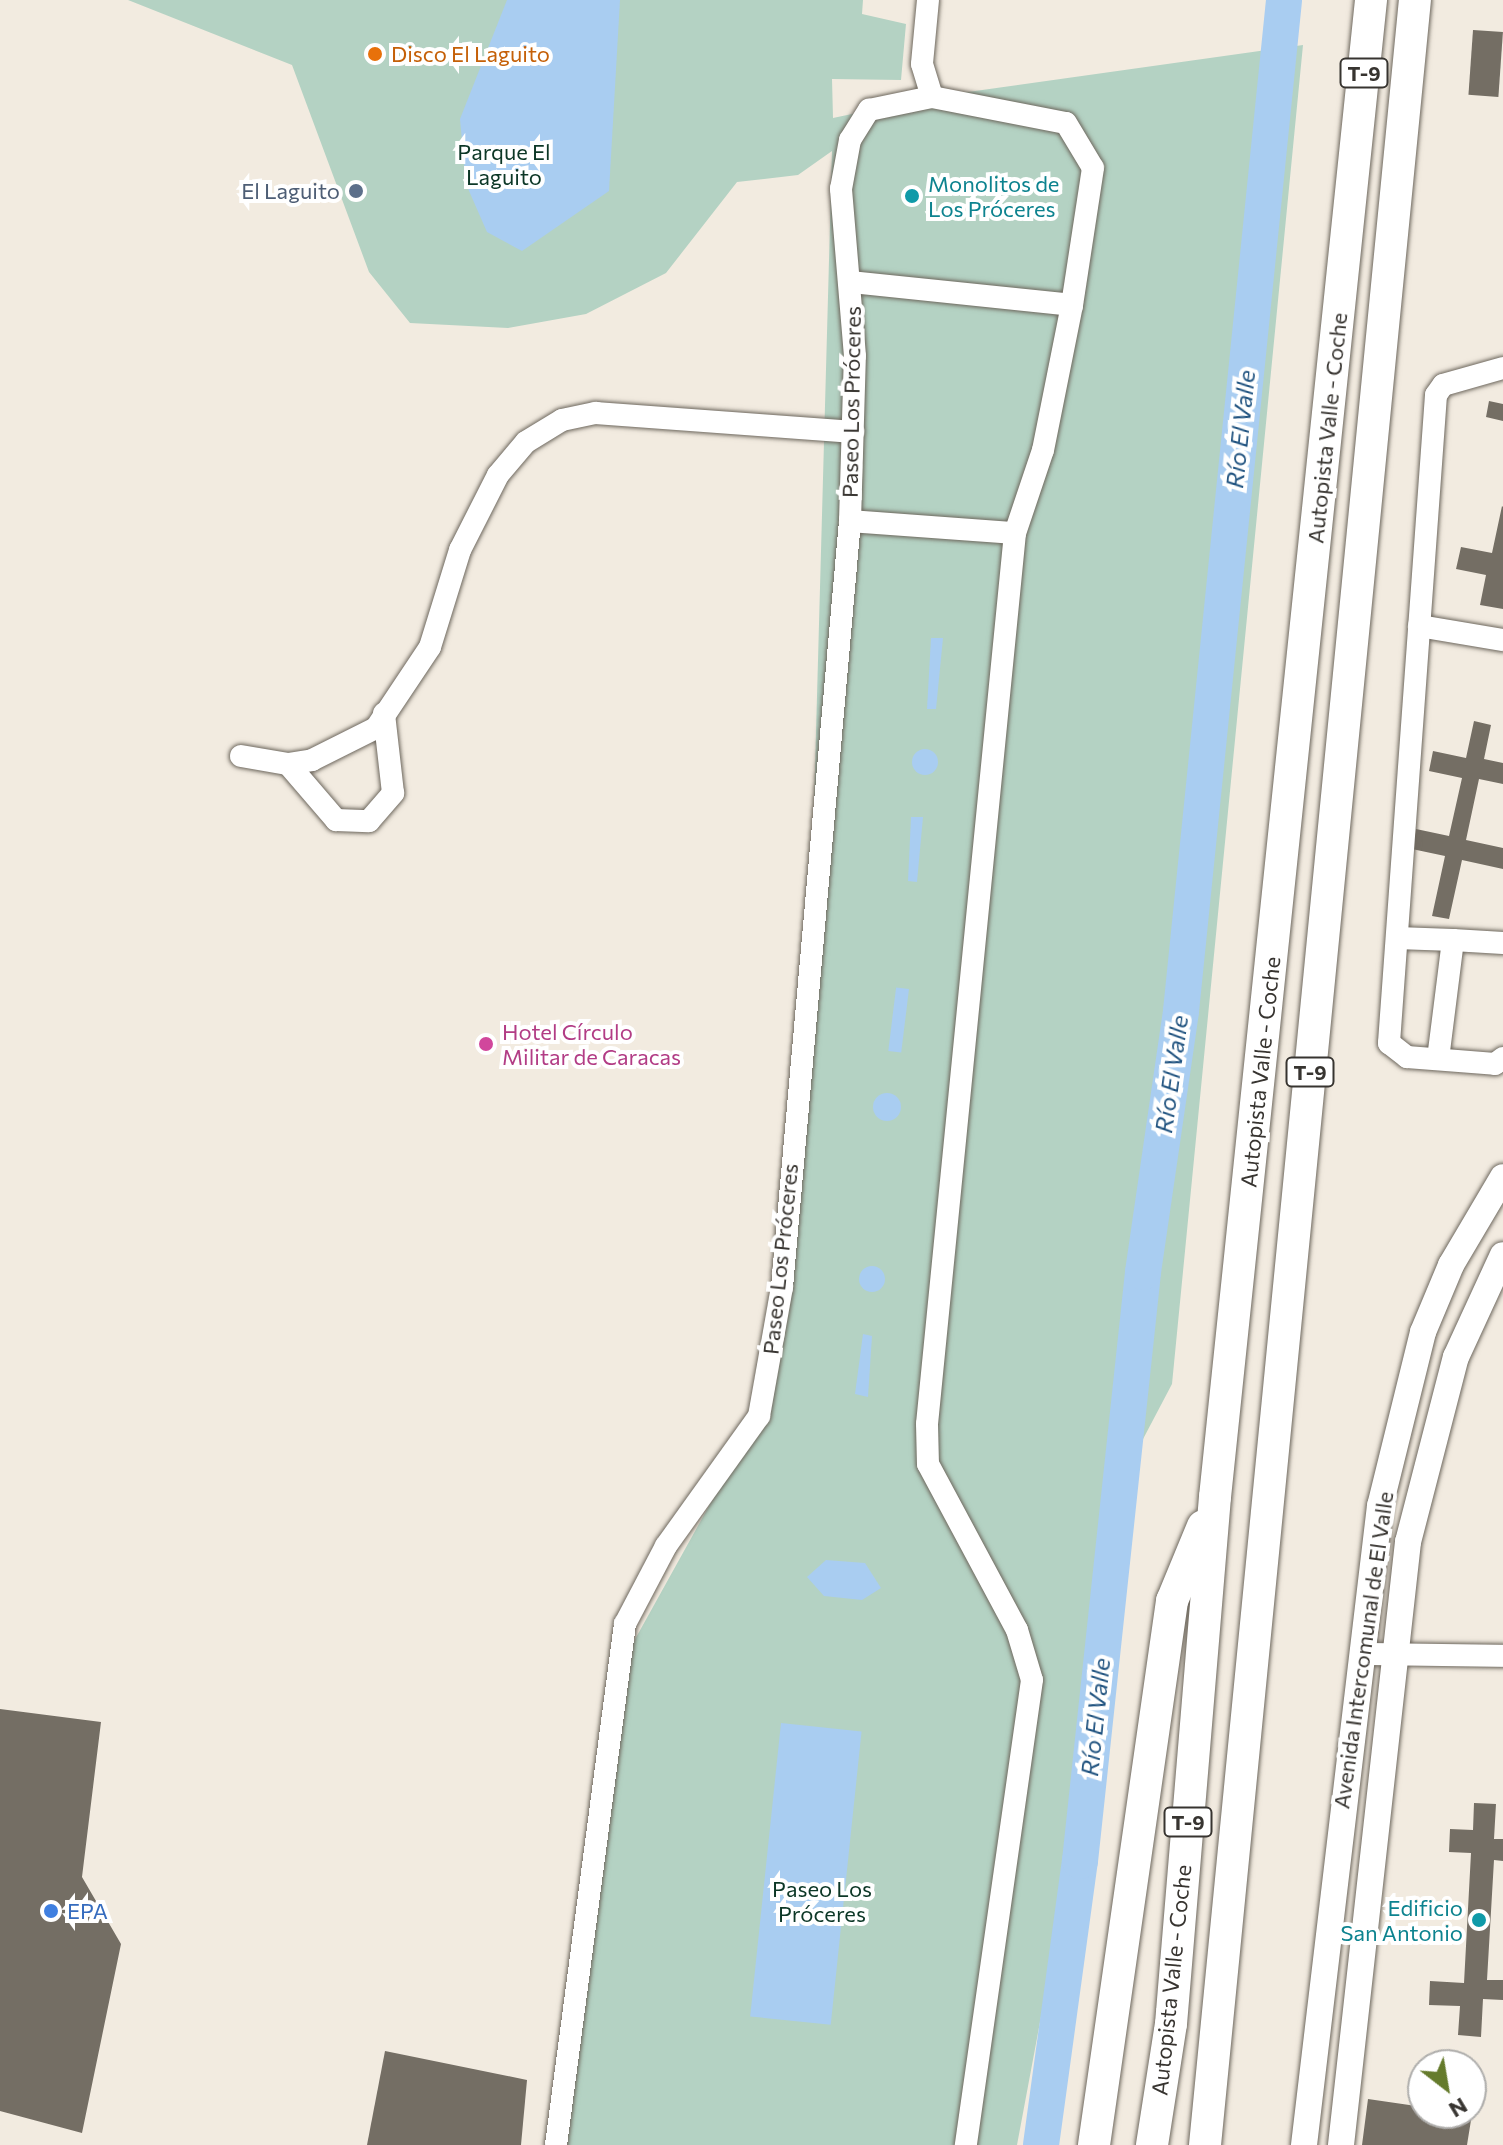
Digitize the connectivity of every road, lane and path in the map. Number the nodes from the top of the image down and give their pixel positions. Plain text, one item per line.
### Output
1 (928, 0) edge
2 (1371, 0) edge
3 (1415, 0) edge
4 (932, 97) junction
5 (851, 282) junction
6 (1072, 305) junction
7 (1503, 368) edge
8 (853, 432) junction
9 (850, 521) junction
10 (1015, 533) junction
11 (1419, 626) junction
12 (1503, 640) edge
13 (384, 714) junction
14 (241, 756) dead end
15 (288, 764) junction
16 (1397, 938) junction
17 (1453, 940) junction
18 (1503, 943) edge
19 (1503, 1058) edge
20 (1438, 1059) junction
21 (1503, 1177) edge
22 (1503, 1255) edge
23 (1215, 1497) junction
24 (1363, 1654) junction
25 (1503, 1656) edge
26 (1400, 1658) junction
27 (556, 2145) edge
28 (966, 2145) edge
29 (1094, 2145) edge
30 (1152, 2145) edge
31 (1205, 2145) edge
32 (1304, 2145) edge
33 (1341, 2145) edge

1 - 4 street
2 - 23 highway, Autopista Valle - Coche / T-9
3 - 31 highway, Autopista Valle - Coche / T-9
4 - 5 street, Paseo Los Próceres
4 - 6 street, Paseo Los Próceres
5 - 6 street, Paseo Los Próceres
5 - 8 street, Paseo Los Próceres
6 - 10 street, Paseo Los Próceres
7 - 11 street
8 - 9 street, Paseo Los Próceres
8 - 13 street
9 - 10 street, Paseo Los Próceres
9 - 27 street, Paseo Los Próceres
10 - 28 street, Paseo Los Próceres
11 - 12 street
11 - 16 street
13 - 15 street
13 - 15 street
14 - 15 street
16 - 17 street
16 - 20 street
17 - 18 street
17 - 20 street
19 - 20 street
21 - 24 main road, Avenida Intercomunal de El Valle
22 - 26 main road, Avenida Intercomunal de El Valle
23 - 29 highway
23 - 30 highway, Autopista Valle - Coche / T-9
24 - 26 street
24 - 32 main road, Avenida Intercomunal de El Valle
25 - 26 street
26 - 33 main road, Avenida Intercomunal de El Valle

